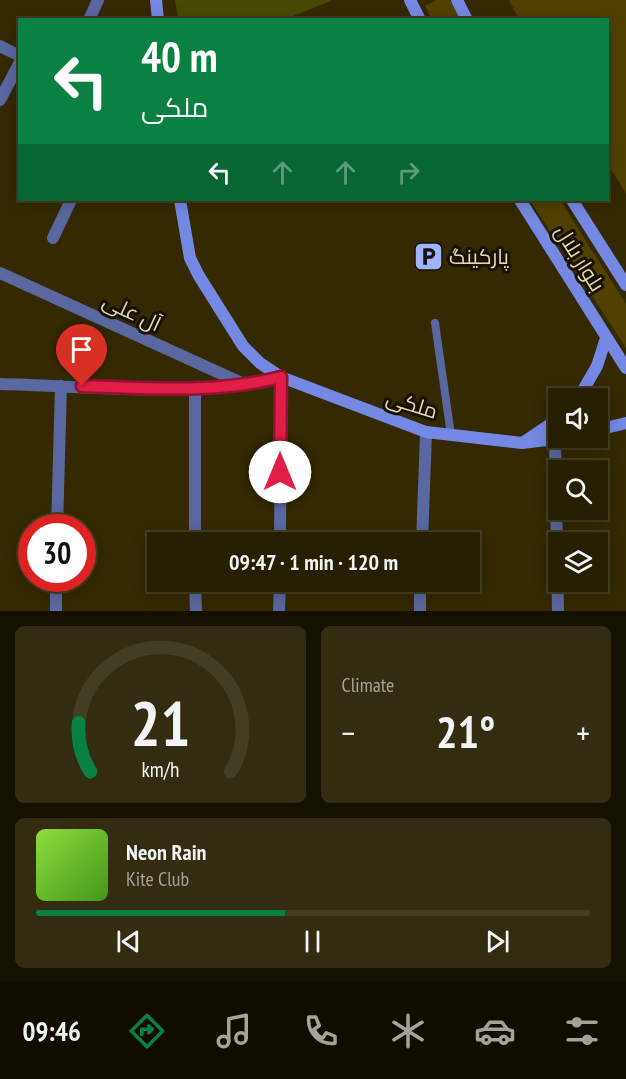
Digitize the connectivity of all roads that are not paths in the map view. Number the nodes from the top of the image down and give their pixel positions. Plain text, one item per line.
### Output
1 (98, 0) edge
2 (156, 0) edge
3 (410, 0) edge
4 (457, 0) edge
5 (89, 18) edge
6 (158, 18) edge
7 (419, 18) edge
8 (466, 18) edge
9 (0, 46) edge
10 (18, 55) edge
11 (18, 66) edge
12 (0, 99) edge
13 (71, 201) edge
14 (180, 201) edge
15 (521, 201) edge
16 (573, 201) edge
17 (53, 238) dead end
18 (0, 273) edge
19 (626, 285) edge
20 (435, 323) dead end
21 (606, 338) junction
22 (626, 368) edge
23 (281, 377) junction
24 (0, 384) edge
25 (61, 386) junction
26 (247, 386) junction
27 (584, 388) edge
28 (195, 389) junction
29 (626, 423) edge
30 (548, 426) edge
31 (608, 427) edge
32 (426, 432) junction
33 (451, 435) junction
34 (548, 440) edge
35 (522, 443) junction
36 (559, 448) edge
37 (57, 514) edge
38 (195, 532) edge
39 (280, 532) edge
40 (422, 532) edge
41 (56, 592) edge
42 (195, 592) edge
43 (280, 592) edge
44 (420, 592) edge
45 (56, 611) edge
46 (196, 611) edge
47 (279, 611) edge
48 (420, 611) edge
49 (558, 611) edge

1 - 5 street
2 - 6 street
3 - 7 street
4 - 8 street
9 - 10 street
11 - 12 street
13 - 17 street
14 - 23 street, ملکی
15 - 21 street, بلوار بلال
16 - 19 street, بلوار بلال
18 - 26 street, آل علی
20 - 33 lane
21 - 22 street, بلوار بلال
21 - 27 street
23 - 26 street
23 - 32 street, ملکی
23 - 39 street
24 - 25 street
25 - 28 street
25 - 37 street
26 - 28 street
28 - 38 street
29 - 31 street
30 - 35 street
32 - 33 street, ملکی
32 - 40 street
33 - 35 street, ملکی
34 - 35 street, ملکی
36 - 49 street
41 - 45 street
42 - 46 street
43 - 47 street
44 - 48 street

